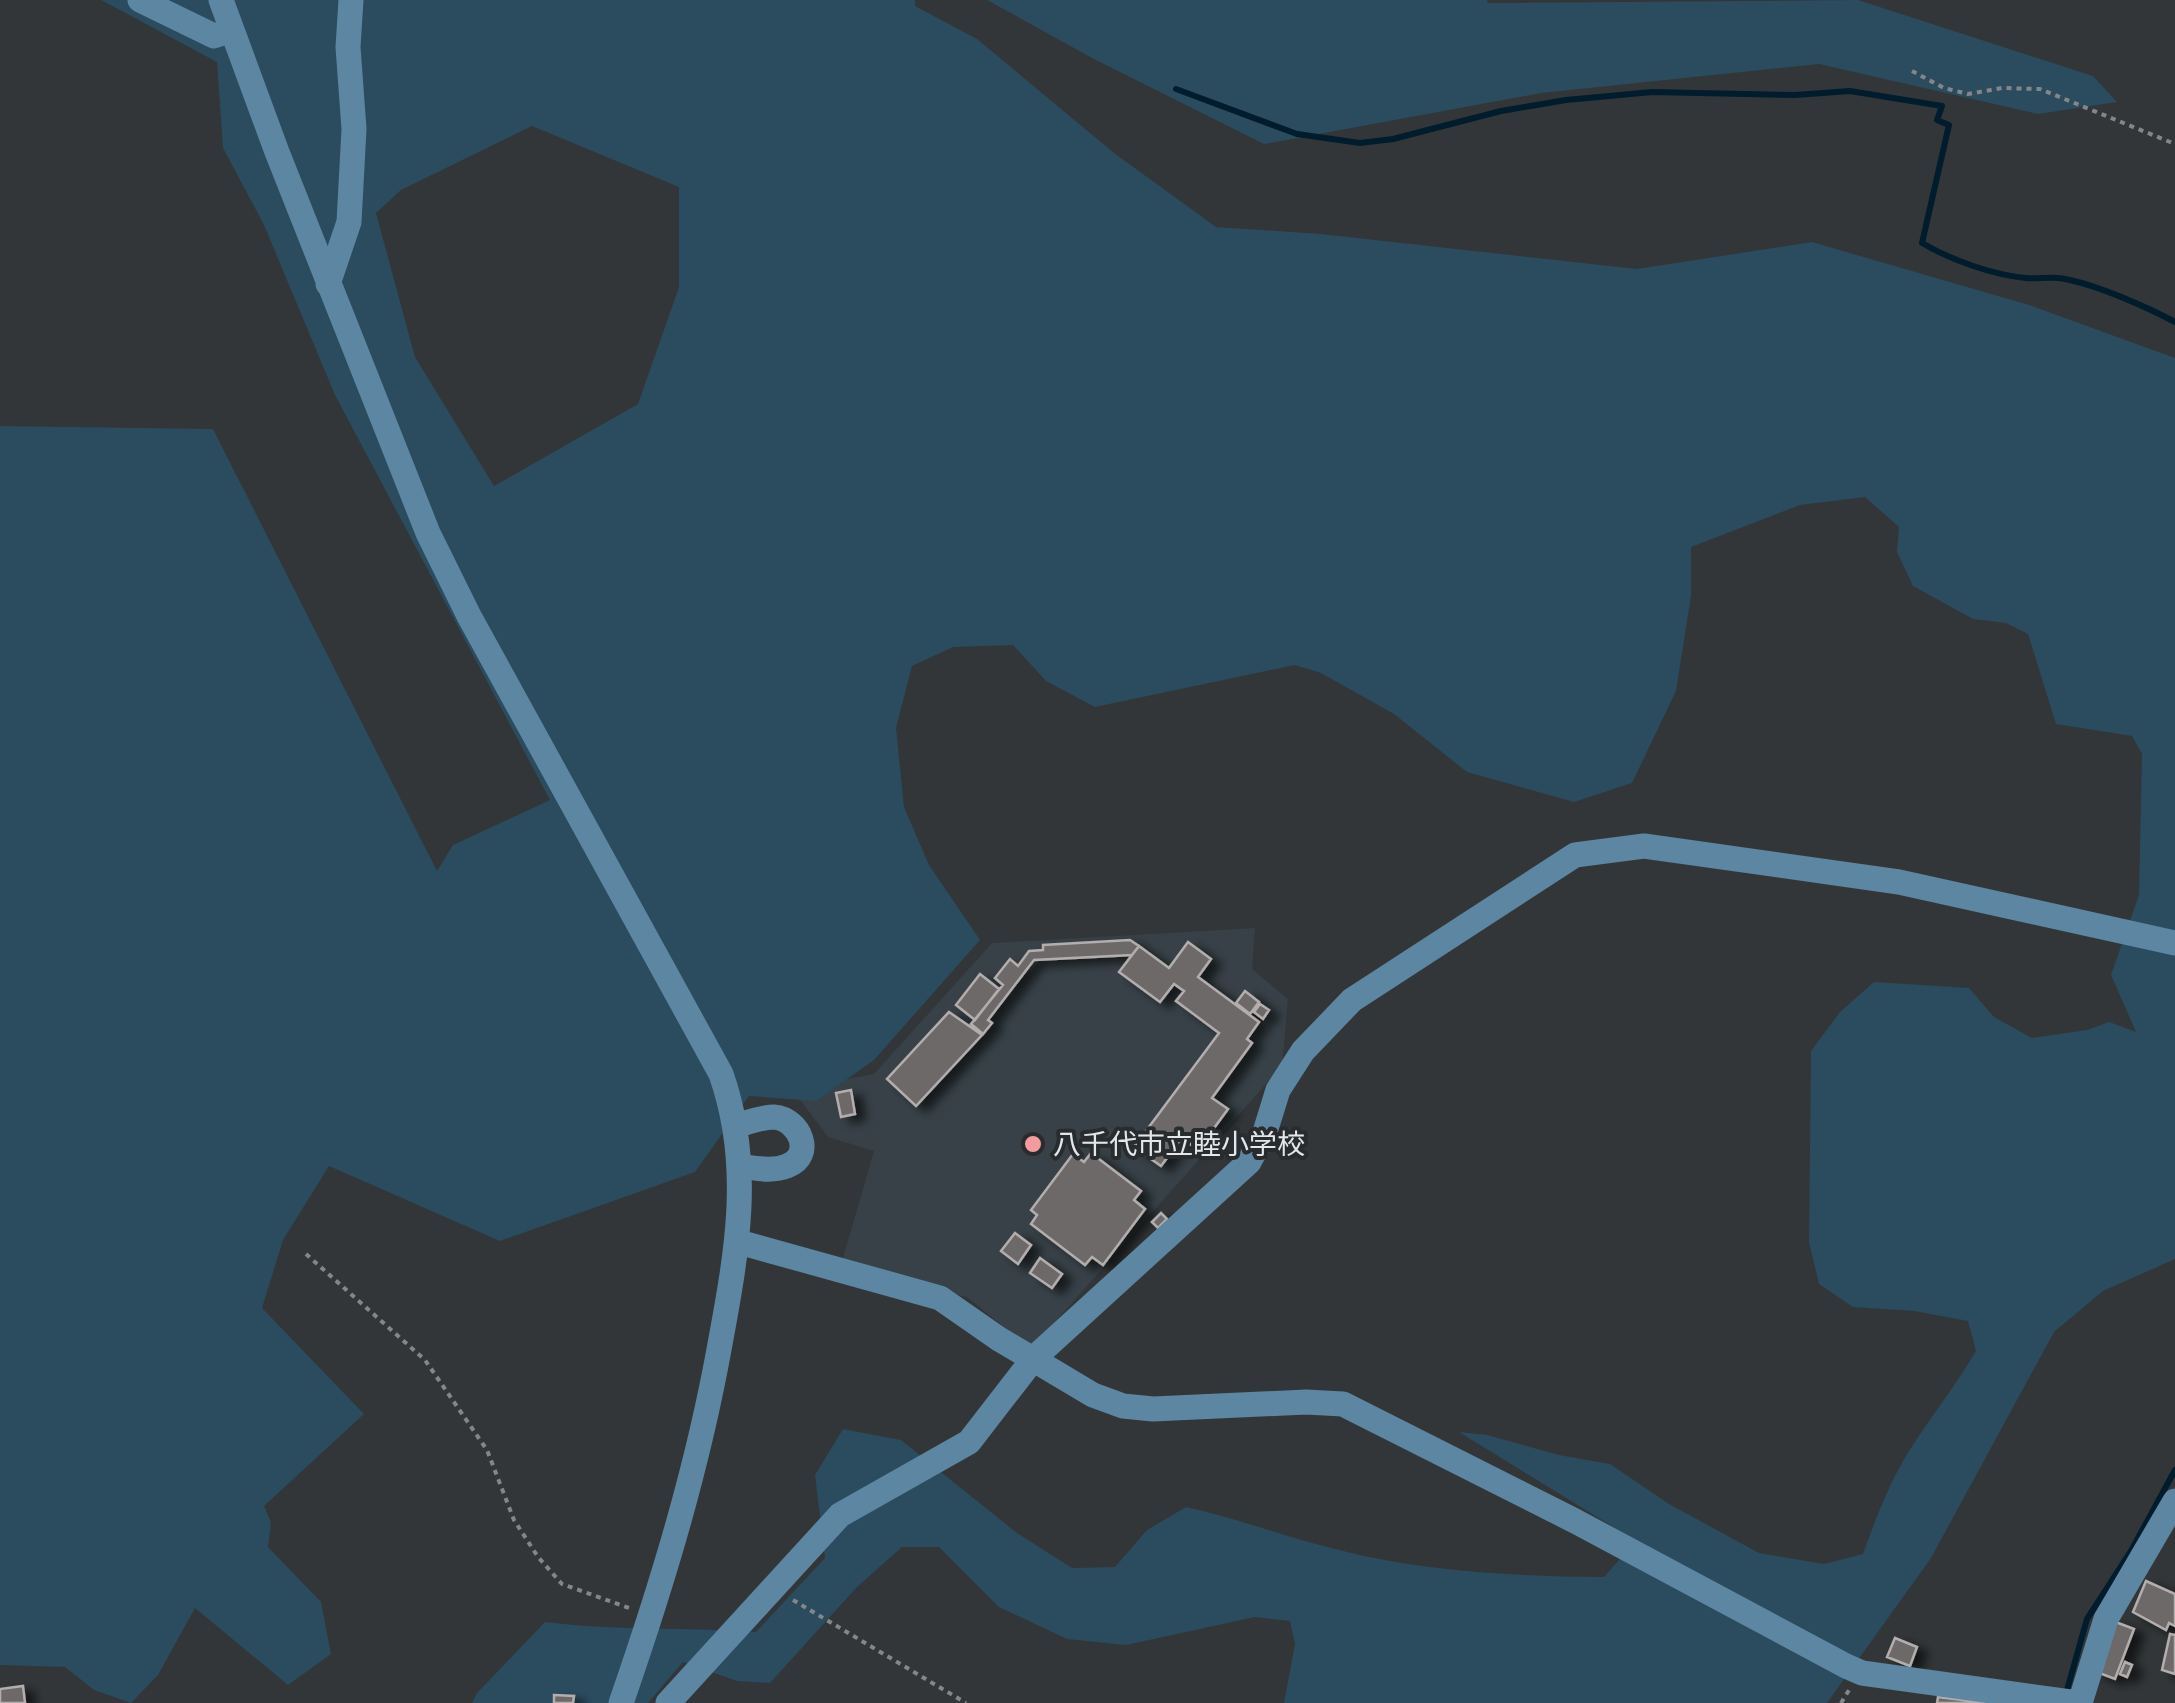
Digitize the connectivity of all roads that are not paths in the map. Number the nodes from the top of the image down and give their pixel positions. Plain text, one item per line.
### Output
1 (140, 0) edge
2 (220, 0) edge
3 (350, 0) edge
4 (232, 30) junction
5 (328, 284) junction
6 (2175, 943) edge
7 (736, 1126) junction
8 (740, 1166) junction
9 (739, 1242) junction
10 (1034, 1358) junction
11 (2175, 1501) edge
12 (621, 1703) edge
13 (668, 1703) edge
14 (2079, 1703) edge

1 - 4 street
2 - 4 street
3 - 5 street
4 - 5 street
5 - 7 street
6 - 10 street
7 - 8 street
7 - 8 street
8 - 9 street
9 - 10 street
9 - 12 street
10 - 13 street
10 - 14 street
11 - 14 street

